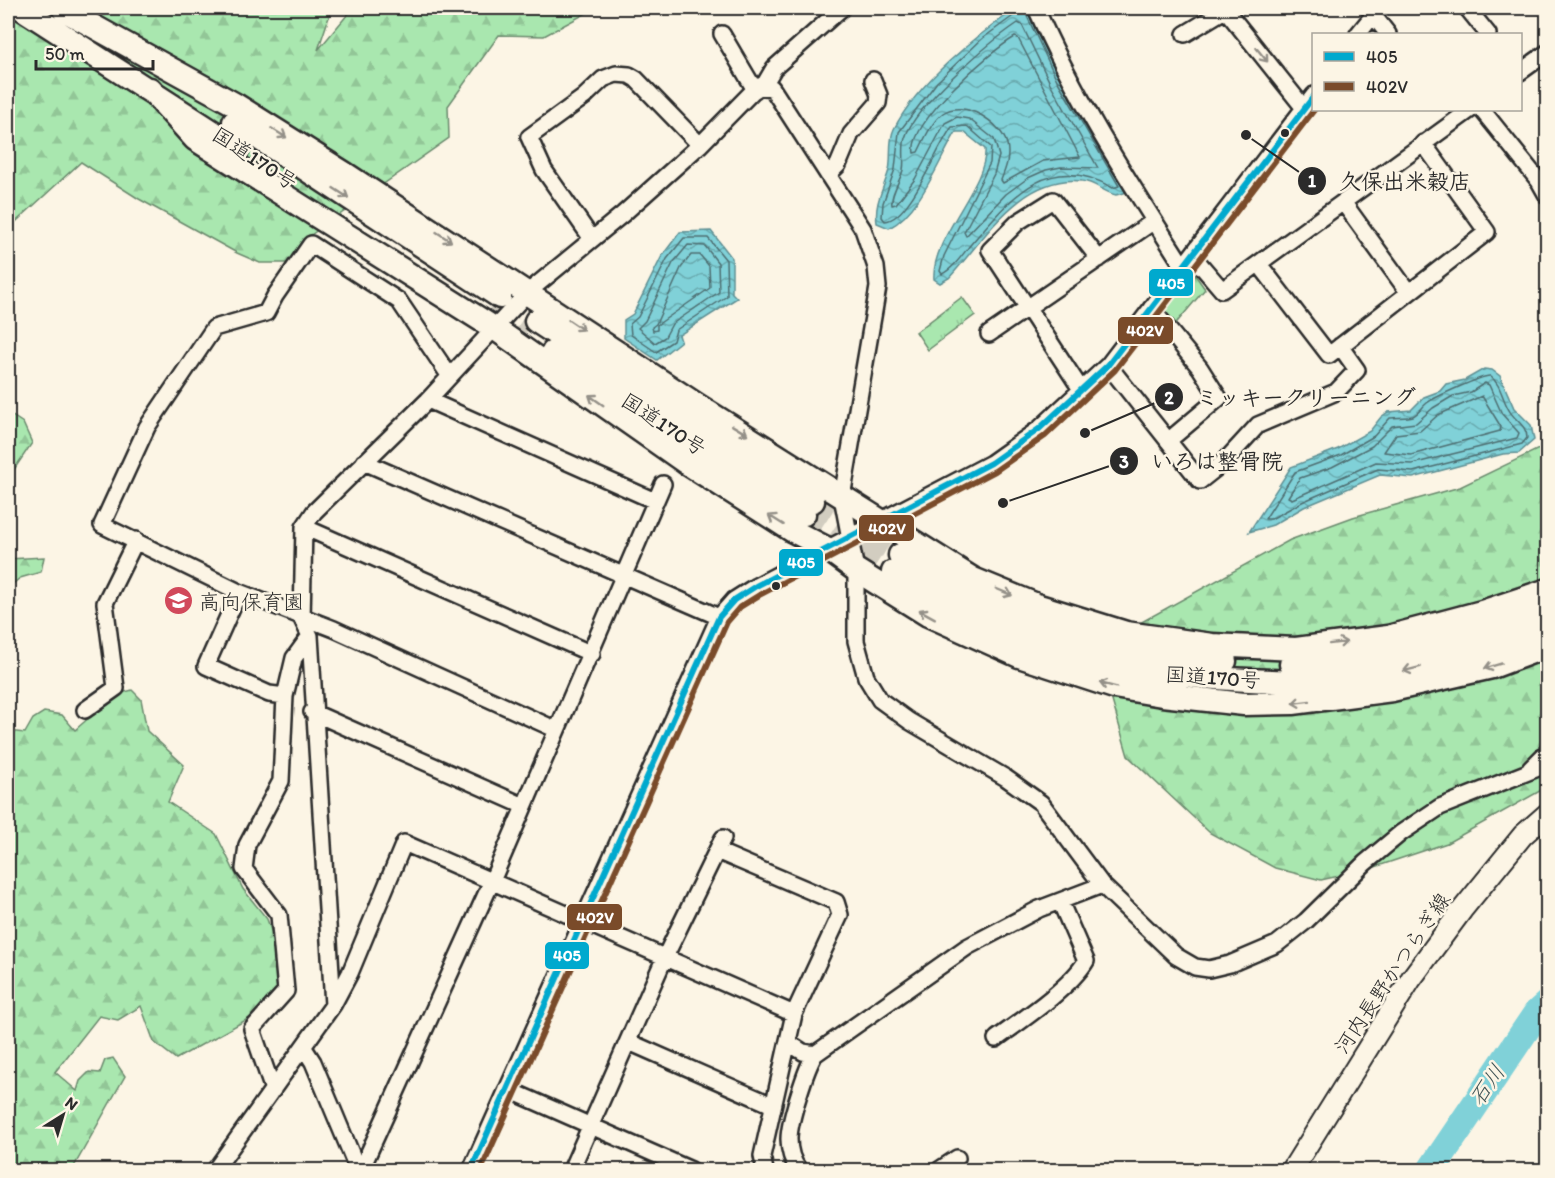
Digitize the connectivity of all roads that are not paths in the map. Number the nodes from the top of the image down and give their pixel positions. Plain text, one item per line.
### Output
1 (21, 8) edge
2 (842, 8) edge
3 (1036, 8) edge
4 (1226, 8) edge
5 (1467, 8) edge
6 (62, 9) edge
7 (1376, 11) edge
8 (1359, 33) edge
9 (1387, 33) edge
10 (1487, 33) edge
11 (722, 34) dead end
12 (1185, 34) dead end
13 (1548, 52) edge
14 (1522, 71) edge
15 (873, 80) dead end
16 (759, 87) junction
17 (1309, 102) edge
18 (1466, 111) edge
19 (1483, 111) edge
20 (1449, 116) edge
21 (1423, 143) junction
22 (700, 145) junction
23 (828, 175) junction
24 (1548, 197) edge
25 (1343, 202) junction
26 (1154, 221) junction
27 (592, 239) junction
28 (1098, 259) junction
29 (1188, 261) junction
30 (1259, 264) junction
31 (528, 292) junction
32 (1409, 293) junction
33 (1151, 308) junction
34 (1027, 310) junction
35 (494, 312) junction
36 (531, 327) tunnel mouth
37 (989, 334) dead end
38 (1340, 346) junction
39 (1108, 365) junction
40 (450, 375) junction
41 (1082, 391) junction
42 (428, 400) junction
43 (1168, 441) junction
44 (364, 462) junction
45 (663, 484) dead end
46 (842, 497) junction
47 (655, 501) junction
48 (808, 508) tunnel mouth
49 (880, 521) junction
50 (304, 527) junction
51 (849, 537) junction
52 (136, 540) junction
53 (826, 548) junction
54 (856, 570) junction
55 (624, 577) junction
56 (1548, 590) edge
57 (239, 592) junction
58 (1548, 608) edge
59 (719, 617) junction
60 (302, 619) junction
61 (1548, 626) edge
62 (310, 636) junction
63 (1548, 646) edge
64 (592, 654) junction
65 (285, 696) junction
66 (85, 710) dead end
67 (312, 712) junction
68 (557, 730) junction
69 (1548, 751) edge
70 (1548, 764) edge
71 (1530, 769) junction
72 (524, 806) junction
73 (1548, 813) edge
74 (492, 881) junction
75 (1102, 885) junction
76 (1060, 901) junction
77 (582, 919) junction
78 (664, 959) junction
79 (333, 1005) junction
80 (794, 1014) junction
81 (996, 1039) dead end
82 (630, 1042) junction
83 (789, 1043) junction
84 (304, 1048) junction
85 (815, 1053) junction
86 (507, 1089) junction
87 (273, 1090) junction
88 (772, 1105) junction
89 (591, 1127) junction
90 (957, 1158) dead end
91 (214, 1170) edge
92 (359, 1170) edge
93 (471, 1170) edge
94 (571, 1170) edge
95 (691, 1170) edge
96 (765, 1170) edge
97 (799, 1170) edge
98 (939, 1170) edge
99 (1292, 1170) edge

1 - 35 highway
2 - 16 street
3 - 26 street
4 - 12 street
4 -> 17 street
5 - 10 street
6 -> 31 highway
6 -> 35 highway, 国道170号
7 - 8 street
7 - 9 street
11 - 16 street
13 - 14 street
15 - 23 street
16 - 22 street
16 - 23 street
17 - 29 street
18 - 20 street
19 - 24 street
20 - 21 street
21 - 25 street
21 - 32 street
22 - 27 street
22 - 27 street
23 - 46 street
25 - 30 street
25 - 32 street
26 - 28 street
26 - 29 street
27 - 31 street
28 - 34 street
28 - 34 street
29 - 30 street
29 - 33 street
30 - 38 street
31 - 35 street
31 -> 46 highway
32 - 38 street
33 - 39 street
33 - 43 street
34 - 37 street
34 - 41 street
35 - 40 street
53 -> 35 highway
36 - 48 highway, 国道170号
38 - 43 street
39 - 41 street
39 - 43 street
40 - 42 street
40 - 52 street
41 - 49 street
42 - 44 street
42 - 47 street
44 - 50 street
44 - 55 street
45 - 47 street
46 - 49 highway
46 - 51 street
47 - 55 street
49 - 51 street
49 -> 56 highway
50 - 60 street
50 - 64 street
51 - 53 street
51 - 54 street
52 - 57 street
52 - 66 street
53 - 54 highway
53 - 59 street
63 -> 54 highway
54 - 75 street
55 - 59 street
55 - 64 street
57 - 60 street
57 - 65 street
61 -> 58 highway, 国道170号
59 - 77 street
60 - 62 street
60 - 68 street
62 - 65 street
62 - 67 street
64 - 68 street
65 - 87 street
67 - 72 street
67 - 79 street
68 - 72 street
69 - 71 street
70 - 71 street
71 - 75 street
72 - 74 street
73 - 99 main road, 河内長野かつらぎ線
74 - 77 street
74 - 79 street
74 - 92 street
75 - 76 street
76 - 81 street
76 - 85 street
77 - 78 street
77 - 86 street
78 - 80 street
78 - 80 street
78 - 82 street
79 - 84 street
80 - 83 street
82 - 88 street
82 - 89 street
83 - 85 street
83 - 88 street
84 - 87 street
84 - 92 street
85 - 97 street
86 - 89 street
86 - 93 street
87 - 91 street
88 - 96 street
89 - 94 street
89 - 95 street
90 - 98 street

